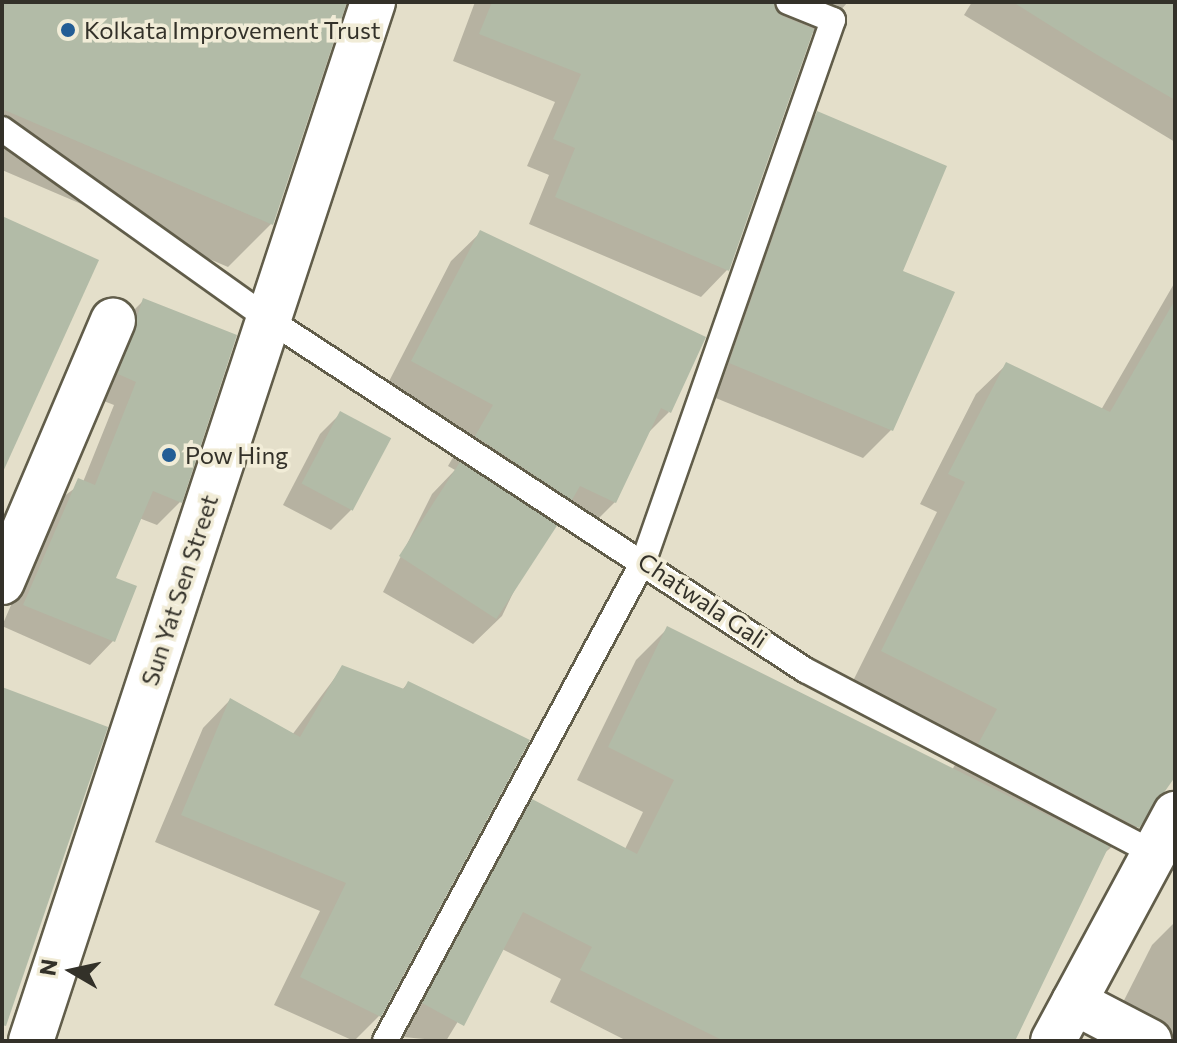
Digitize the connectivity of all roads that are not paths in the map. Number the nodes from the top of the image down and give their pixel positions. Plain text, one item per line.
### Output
1 (373, 2) edge
2 (788, 2) edge
3 (2, 129) edge
4 (268, 319) junction
5 (113, 321) dead end
6 (644, 560) junction
7 (2, 582) edge
8 (1175, 814) edge
9 (1154, 853) junction
10 (1074, 1002) junction
11 (31, 1041) edge
12 (385, 1041) edge
13 (1053, 1041) edge
14 (1149, 1041) edge

1 - 4 street, Sun Yat Sen Street
2 - 6 lane
3 - 4 lane, Chatwala Gali
4 - 6 lane, Chatwala Gali
4 - 11 street, Sun Yat Sen Street
5 - 7 street
6 - 9 lane, Chatwala Gali
6 - 12 lane
8 - 9 street
9 - 10 street
10 - 13 street
10 - 14 street

